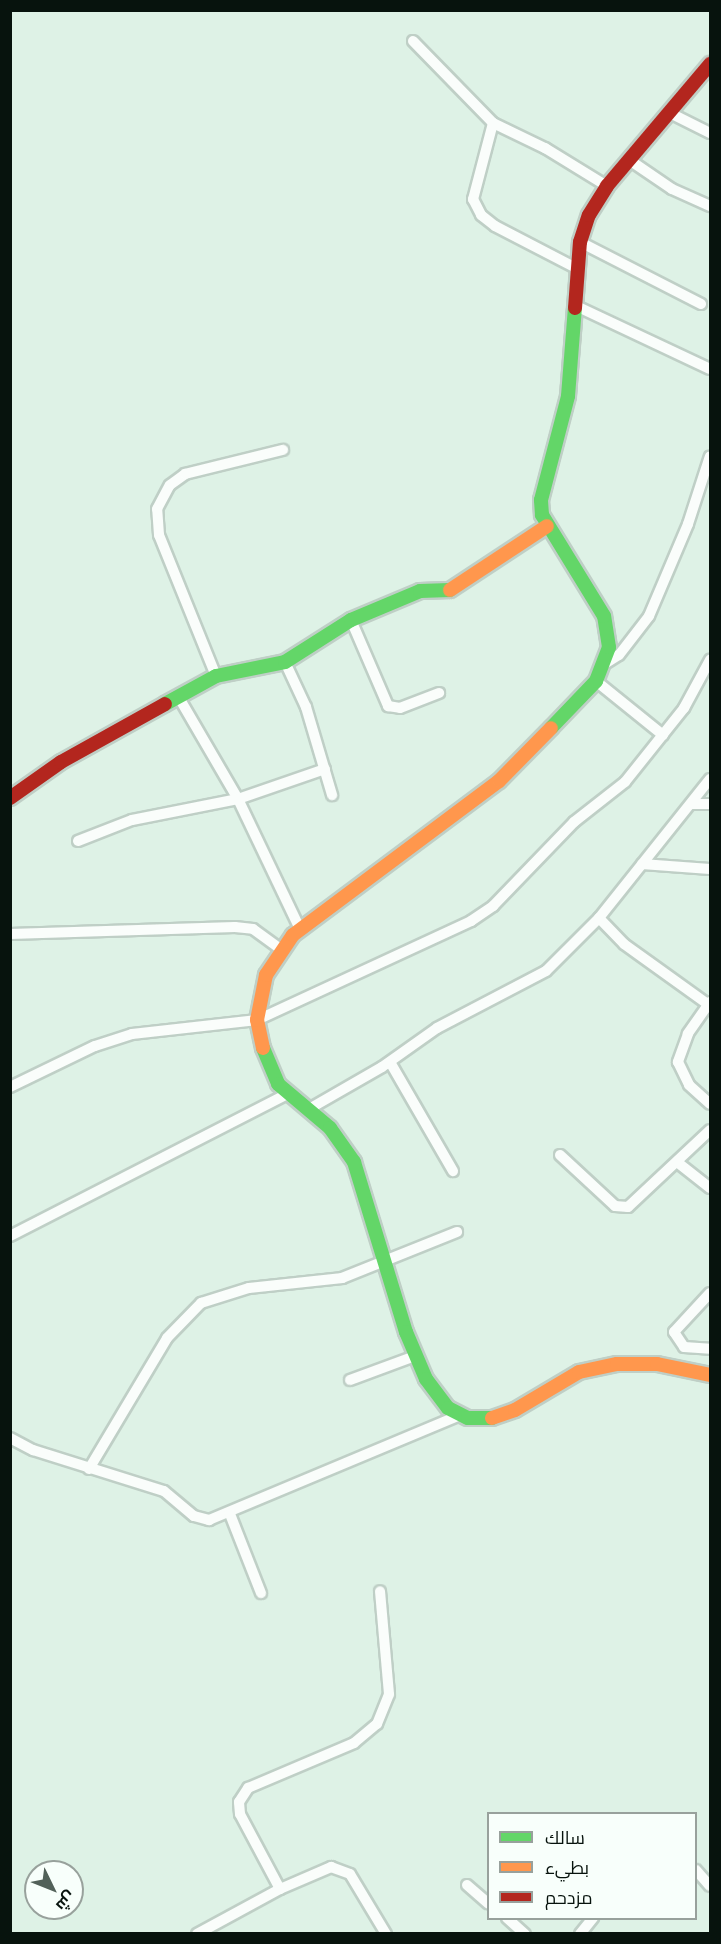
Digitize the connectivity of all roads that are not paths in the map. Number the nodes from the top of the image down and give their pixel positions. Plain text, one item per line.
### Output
1 (414, 41) dead end
2 (711, 64) edge
3 (668, 112) junction
4 (493, 123) junction
5 (711, 133) edge
6 (628, 159) junction
7 (607, 186) junction
8 (711, 206) edge
9 (580, 242) junction
10 (576, 268) junction
11 (701, 304) dead end
12 (573, 305) junction
13 (711, 369) edge
14 (283, 450) dead end
15 (711, 456) edge
16 (547, 526) junction
17 (351, 620) junction
18 (711, 660) edge
19 (285, 662) junction
20 (606, 663) junction
21 (216, 676) junction
22 (596, 681) junction
23 (439, 693) dead end
24 (178, 696) junction
25 (663, 735) junction
26 (325, 769) junction
27 (711, 779) edge
28 (332, 795) dead end
29 (10, 798) edge
30 (238, 799) junction
31 (691, 804) junction
32 (711, 804) edge
33 (78, 841) dead end
34 (642, 864) junction
35 (711, 868) edge
36 (599, 918) junction
37 (300, 929) junction
38 (10, 934) edge
39 (281, 949) junction
40 (710, 1004) edge
41 (257, 1020) junction
42 (390, 1062) junction
43 (10, 1087) edge
44 (287, 1094) junction
45 (711, 1104) edge
46 (309, 1108) junction
47 (711, 1130) edge
48 (560, 1155) dead end
49 (677, 1162) junction
50 (453, 1171) dead end
51 (711, 1188) edge
52 (457, 1232) dead end
53 (10, 1236) edge
54 (385, 1262) junction
55 (711, 1293) edge
56 (711, 1349) edge
57 (415, 1356) junction
58 (711, 1375) edge
59 (350, 1380) dead end
60 (458, 1416) junction
61 (10, 1438) edge
62 (89, 1469) junction
63 (230, 1514) junction
64 (380, 1591) dead end
65 (261, 1593) dead end
66 (697, 1871) edge
67 (466, 1885) dead end
68 (711, 1886) edge
69 (280, 1889) junction
70 (487, 1901) edge
71 (509, 1920) edge
72 (591, 1920) edge
73 (197, 1934) edge
74 (386, 1934) edge
75 (525, 1934) edge
76 (580, 1934) edge

1 - 4 street
2 - 3 street
3 - 5 street
3 - 6 street
4 - 7 street
4 - 10 street
6 - 7 street
6 - 8 street
7 - 9 street
9 - 10 street
9 - 11 street
10 - 12 street
12 - 13 street
12 - 16 street
14 - 21 street
15 - 20 street
16 - 17 street
16 - 20 street
17 - 19 street
17 - 23 street
18 - 25 street
19 - 21 street
19 - 26 street
20 - 22 street
21 - 24 street
22 - 25 street
22 - 37 street
24 - 29 street
24 - 30 street
25 - 41 street
26 - 28 street
26 - 30 street
27 - 31 street
30 - 33 street
30 - 37 street
31 - 32 street
31 - 34 street
34 - 35 street
34 - 36 street
36 - 40 street
36 - 42 street
37 - 39 street
38 - 39 street
39 - 41 street
40 - 45 street
41 - 43 street
41 - 44 street
42 - 46 street
42 - 50 street
44 - 46 street
44 - 53 street
46 - 54 street
47 - 49 street
48 - 49 street
49 - 51 street
52 - 54 street
54 - 57 street
54 - 62 street
55 - 56 street
57 - 59 street
57 - 60 street
58 - 60 street
60 - 63 street
61 - 62 street
62 - 63 street
63 - 65 street
64 - 69 street
66 - 68 street
67 - 70 street
69 - 73 street
69 - 74 street
71 - 75 street
72 - 76 street

